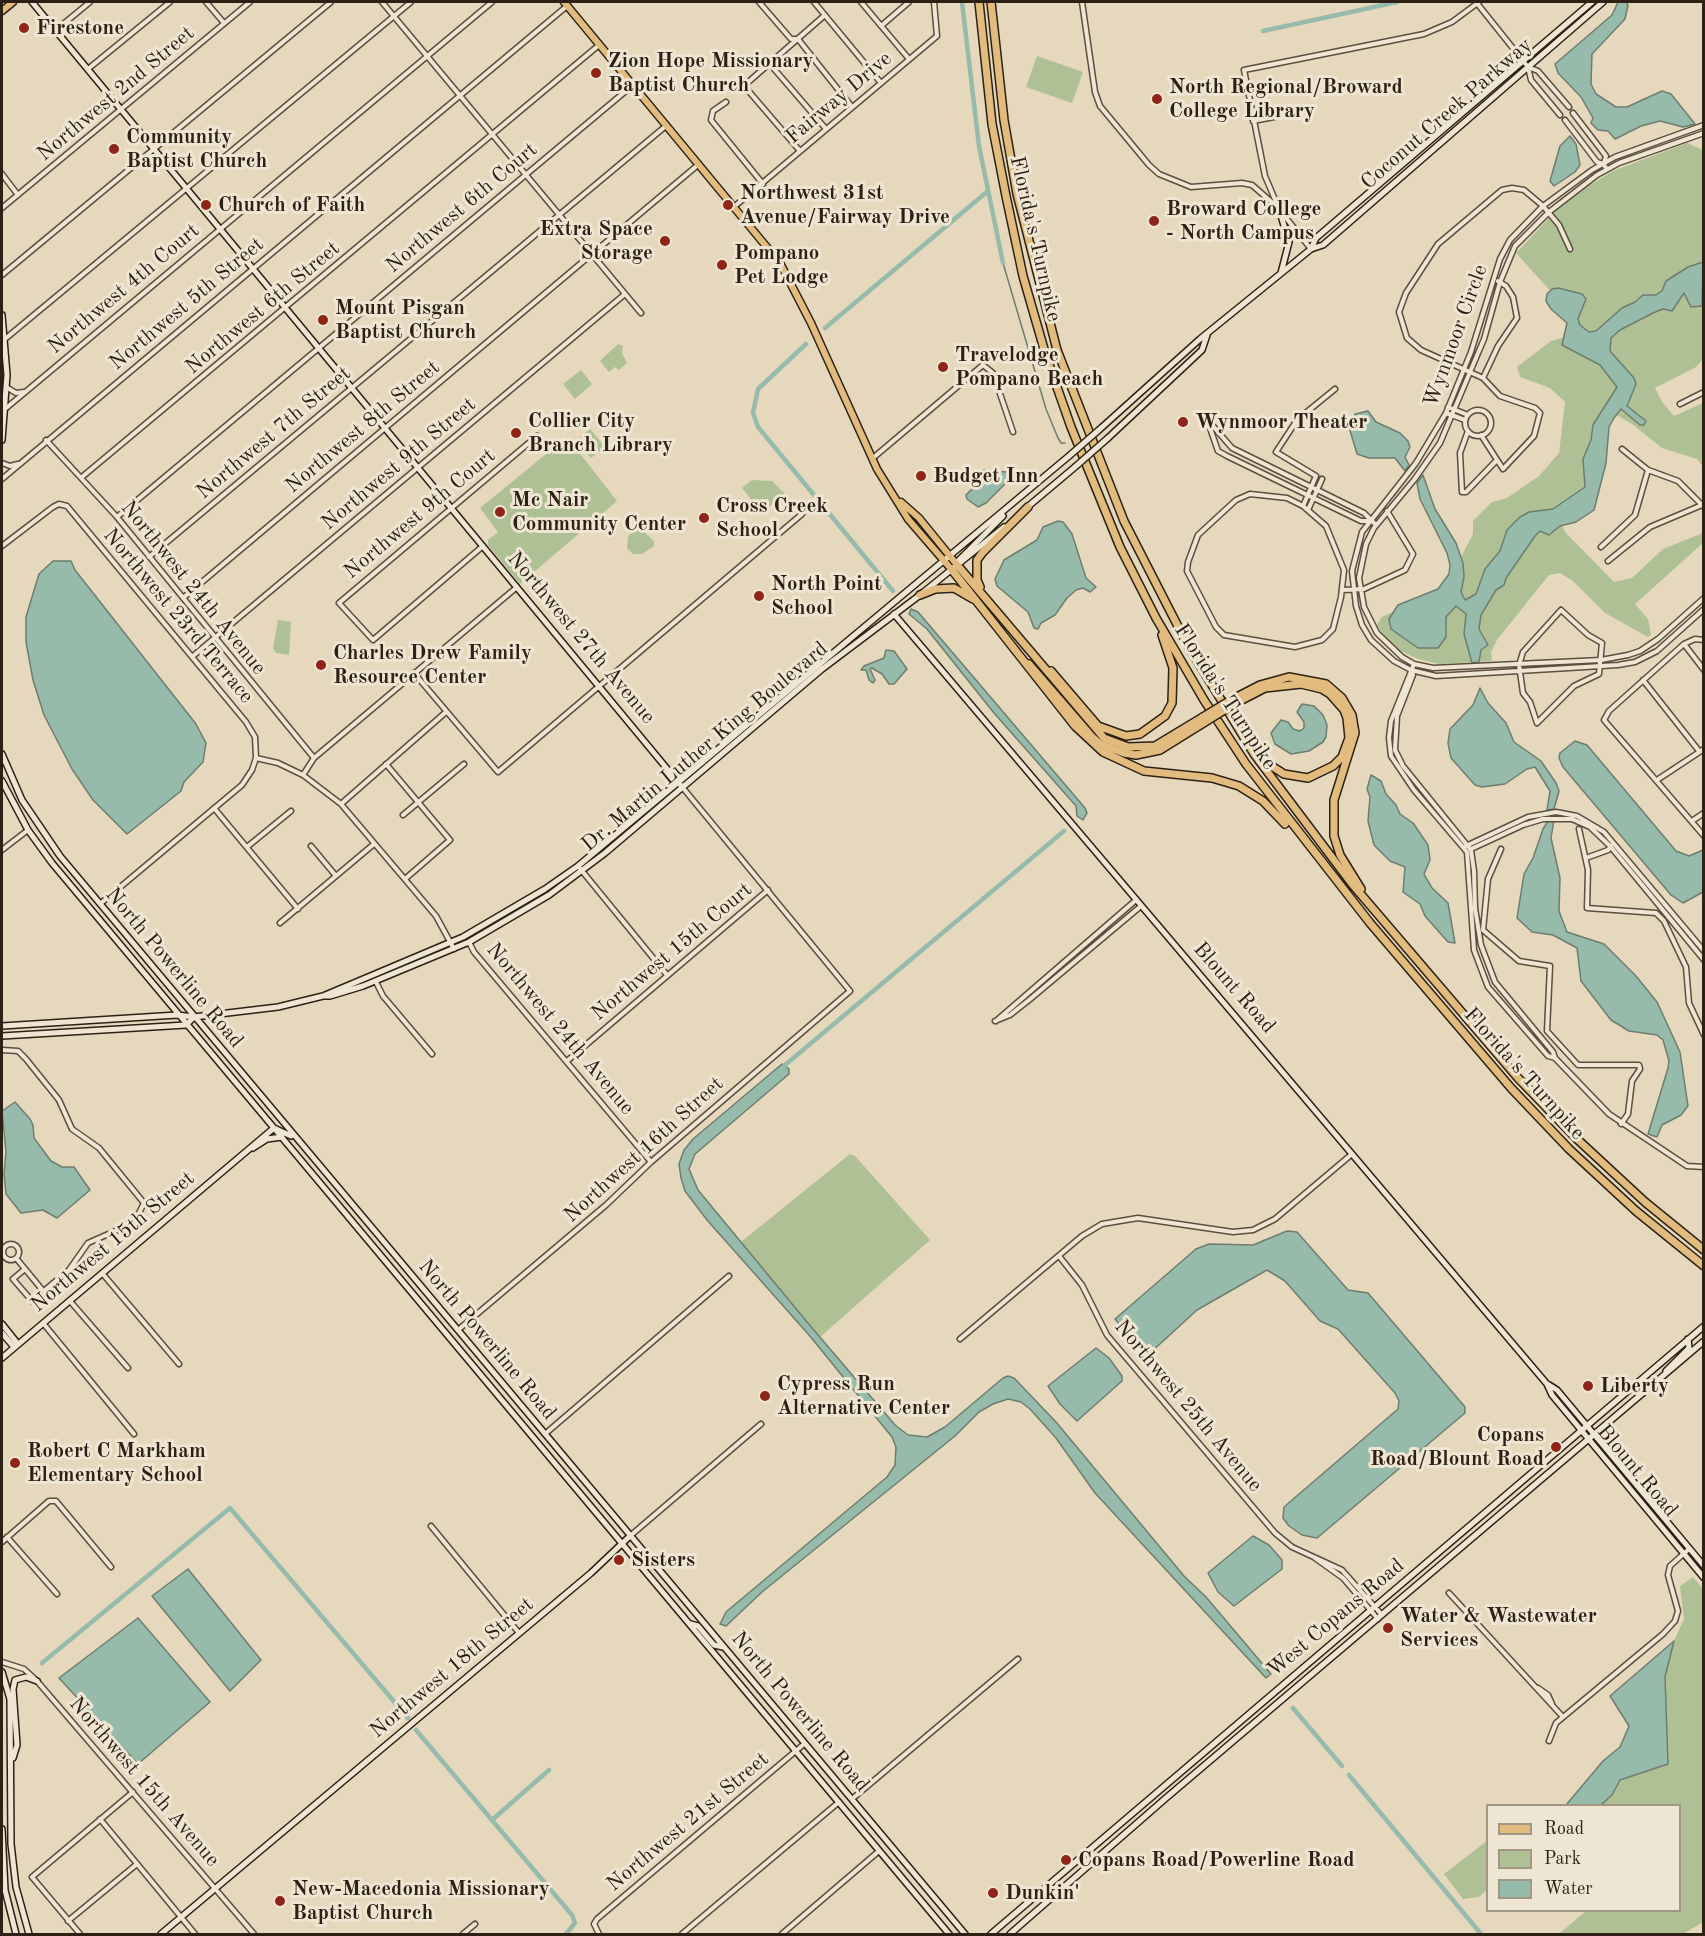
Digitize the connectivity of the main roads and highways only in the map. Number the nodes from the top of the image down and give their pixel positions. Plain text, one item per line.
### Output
1 (13, 2) edge
2 (32, 2) edge
3 (979, 2) edge
4 (991, 2) edge
5 (1592, 2) edge
6 (1603, 2) edge
7 (565, 3) edge
8 (2, 11) edge
9 (1526, 64) junction
10 (1429, 143) junction
11 (1388, 187) junction
12 (1279, 209) road end
13 (1311, 249) junction
14 (1281, 273) junction
15 (2, 315) edge
16 (1207, 335) junction
17 (3, 336) edge
18 (2, 364) edge
19 (7, 375) junction
20 (2, 440) edge
21 (1069, 456) joint
22 (1074, 467) joint
23 (898, 500) junction
24 (1009, 506) junction
25 (1028, 507) junction
26 (950, 556) junction
27 (944, 561) junction
28 (955, 568) junction
29 (920, 595) junction
30 (983, 595) junction
31 (979, 603) junction
32 (894, 614) junction
33 (1156, 618) junction
34 (1021, 657) junction
35 (1035, 657) junction
36 (806, 673) junction
37 (784, 692) junction
38 (788, 699) junction
39 (1232, 702) junction
40 (768, 715) junction
41 (1204, 720) junction
42 (1239, 730) junction
43 (2, 754) edge
44 (4, 771) edge
45 (2, 781) edge
46 (678, 782) junction
47 (683, 788) junction
48 (1304, 842) junction
49 (76, 893) junction
50 (100, 904) junction
51 (1371, 904) junction
52 (500, 916) junction
53 (469, 942) junction
54 (453, 946) junction
55 (323, 996) junction
56 (177, 1015) junction
57 (194, 1017) junction
58 (186, 1025) junction
59 (2, 1026) edge
60 (2, 1036) edge
61 (262, 1114) junction
62 (280, 1119) junction
63 (274, 1128) junction
64 (282, 1137) junction
65 (297, 1140) junction
66 (246, 1151) junction
67 (1704, 1251) edge
68 (1704, 1266) edge
69 (2, 1324) edge
70 (1704, 1326) edge
71 (2, 1333) edge
72 (1688, 1339) junction
73 (1703, 1340) edge
74 (16, 1345) junction
75 (2, 1358) edge
76 (1664, 1375) junction
77 (1547, 1384) junction
78 (1587, 1426) junction
79 (527, 1430) junction
80 (1582, 1431) junction
81 (1594, 1434) junction
82 (544, 1435) junction
83 (1589, 1439) junction
84 (536, 1440) junction
85 (553, 1444) junction
86 (630, 1536) junction
87 (623, 1542) junction
88 (1704, 1566) edge
89 (1704, 1578) edge
90 (691, 1624) junction
91 (723, 1647) junction
92 (2, 1672) edge
93 (38, 1682) road end
94 (11, 1762) junction
95 (2, 1829) edge
96 (872, 1842) junction
97 (889, 1844) junction
98 (16, 1887) junction
99 (5, 1890) junction
100 (163, 1934) edge
101 (16, 1935) edge
102 (28, 1935) edge
103 (949, 1935) edge
104 (966, 1935) edge
105 (991, 1935) edge
106 (1010, 1935) edge

1 - 8 main road
2 - 46 main road, Northwest 27th Avenue
3 - 33 highway, Florida's Turnpike
4 - 42 highway, Florida's Turnpike
5 - 9 main road, Coconut Creek Parkway
6 - 9 main road, Coconut Creek Parkway
7 - 23 main road
9 - 10 main road, Coconut Creek Parkway
9 - 11 main road, Coconut Creek Parkway
10 - 11 main road
10 - 13 main road, Coconut Creek Parkway
11 - 13 main road, Coconut Creek Parkway
12 - 14 main road
13 - 14 main road, Coconut Creek Parkway
14 - 16 main road, Coconut Creek Parkway
15 - 17 main road
16 - 21 main road, Coconut Creek Parkway, bridge
16 - 22 main road, Coconut Creek Parkway, bridge
17 - 19 main road
18 - 19 main road
19 - 20 main road
21 - 24 main road, Dr. Martin Luther King Boulevard
22 - 25 main road, Dr. Martin Luther King Boulevard
23 - 26 main road
23 - 27 main road
24 - 26 main road, Dr. Martin Luther King Boulevard
24 - 28 main road
25 - 28 main road, Dr. Martin Luther King Boulevard
25 - 30 highway
26 - 27 main road, Dr. Martin Luther King Boulevard
26 - 28 main road
27 - 28 main road
27 - 36 main road, Dr. Martin Luther King Boulevard
28 - 29 main road, Dr. Martin Luther King Boulevard
28 - 30 highway
28 - 31 highway
29 - 31 highway
29 - 32 main road, Dr. Martin Luther King Boulevard
30 - 35 highway
31 - 34 highway
32 - 38 main road, Dr. Martin Luther King Boulevard
32 - 77 main road, Blount Road
33 - 35 highway
33 - 48 highway, Florida's Turnpike
34 - 41 highway
34 - 48 highway
35 - 41 highway
36 - 37 main road, Dr. Martin Luther King Boulevard
36 - 38 main road
37 - 40 main road
37 - 46 main road, Dr. Martin Luther King Boulevard
38 - 40 main road, Dr. Martin Luther King Boulevard
39 - 41 highway, bridge
39 - 42 highway
39 - 51 highway
40 - 47 main road, Dr. Martin Luther King Boulevard
42 - 51 highway, Florida's Turnpike
43 - 44 main road, North Powerline Road
44 - 50 main road, North Powerline Road
45 - 49 main road, North Powerline Road
46 - 47 main road, Northwest 27th Avenue
46 - 52 main road, Dr. Martin Luther King Boulevard
47 - 53 main road, Dr. Martin Luther King Boulevard
48 - 68 highway, Florida's Turnpike
49 - 50 main road
49 - 56 main road, North Powerline Road
50 - 57 main road, North Powerline Road
51 - 67 highway, Florida's Turnpike
52 - 53 main road
52 - 54 main road, Dr. Martin Luther King Boulevard
53 - 54 main road, Dr. Martin Luther King Boulevard
54 - 55 main road, Dr. Martin Luther King Boulevard
54 - 55 main road, Dr. Martin Luther King Boulevard
55 - 57 main road, Dr. Martin Luther King Boulevard
56 - 57 main road, Dr. Martin Luther King Boulevard
56 - 58 main road, North Powerline Road
56 - 59 main road, Dr. Martin Luther King Boulevard
57 - 58 main road
57 - 62 main road, North Powerline Road
58 - 60 main road
58 - 61 main road, North Powerline Road
61 - 62 main road
61 - 63 main road, North Powerline Road
62 - 65 main road, North Powerline Road
63 - 64 main road, North Powerline Road
63 - 65 main road
63 - 66 main road, Northwest 15th Street
64 - 66 main road, Northwest 15th Street
64 - 79 main road, North Powerline Road
65 - 82 main road, North Powerline Road
66 - 74 main road, Northwest 15th Street
69 - 74 main road
70 - 72 main road, West Copans Road
71 - 74 main road
72 - 76 main road
72 - 78 main road, West Copans Road
73 - 76 main road, West Copans Road
74 - 75 main road, Northwest 15th Street
76 - 81 main road, West Copans Road
77 - 78 main road, Blount Road
77 - 80 main road, Blount Road
78 - 80 main road, West Copans Road
78 - 81 main road, Blount Road
79 - 82 main road
79 - 84 main road, North Powerline Road
80 - 83 main road, Blount Road
80 - 105 main road, West Copans Road
81 - 83 main road, West Copans Road
81 - 88 main road, Blount Road
82 - 85 main road, North Powerline Road
83 - 89 main road, Blount Road
83 - 106 main road, West Copans Road
84 - 85 main road
84 - 87 main road, North Powerline Road
85 - 86 main road, North Powerline Road
86 - 87 main road, Northwest 18th Street
86 - 91 main road, North Powerline Road
87 - 90 main road, North Powerline Road
87 - 100 main road, Northwest 18th Street
90 - 91 main road
90 - 96 main road, North Powerline Road
91 - 97 main road, North Powerline Road
92 - 94 main road
93 - 94 main road
94 - 98 main road
95 - 99 main road
96 - 97 main road
96 - 103 main road, North Powerline Road
97 - 104 main road, North Powerline Road
98 - 99 main road
98 - 102 main road
99 - 101 main road

